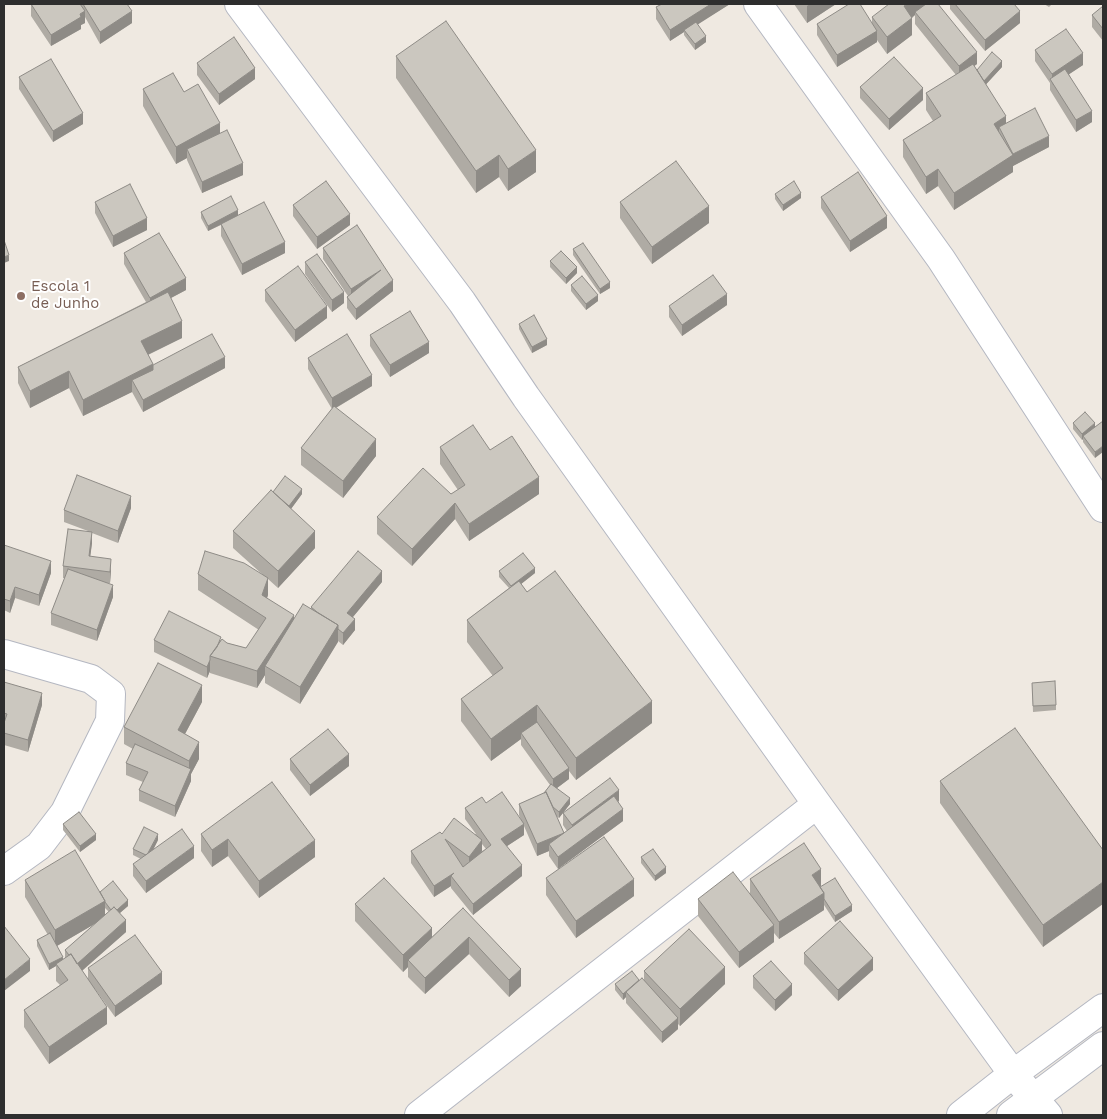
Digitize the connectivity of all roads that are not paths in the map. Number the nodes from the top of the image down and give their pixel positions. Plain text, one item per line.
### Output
1 (239, 4) edge
2 (758, 4) edge
3 (1103, 508) edge
4 (4, 654) edge
5 (817, 804) junction
6 (4, 871) edge
7 (1103, 1008) edge
8 (1103, 1046) edge
9 (1013, 1074) junction
10 (1041, 1106) edge
11 (418, 1115) edge
12 (961, 1115) edge
13 (1011, 1115) edge

1 - 5 street
2 - 3 street
4 - 6 street
5 - 9 street
5 - 11 street
7 - 9 street
8 - 10 street
9 - 10 street
9 - 12 street
10 - 13 street

